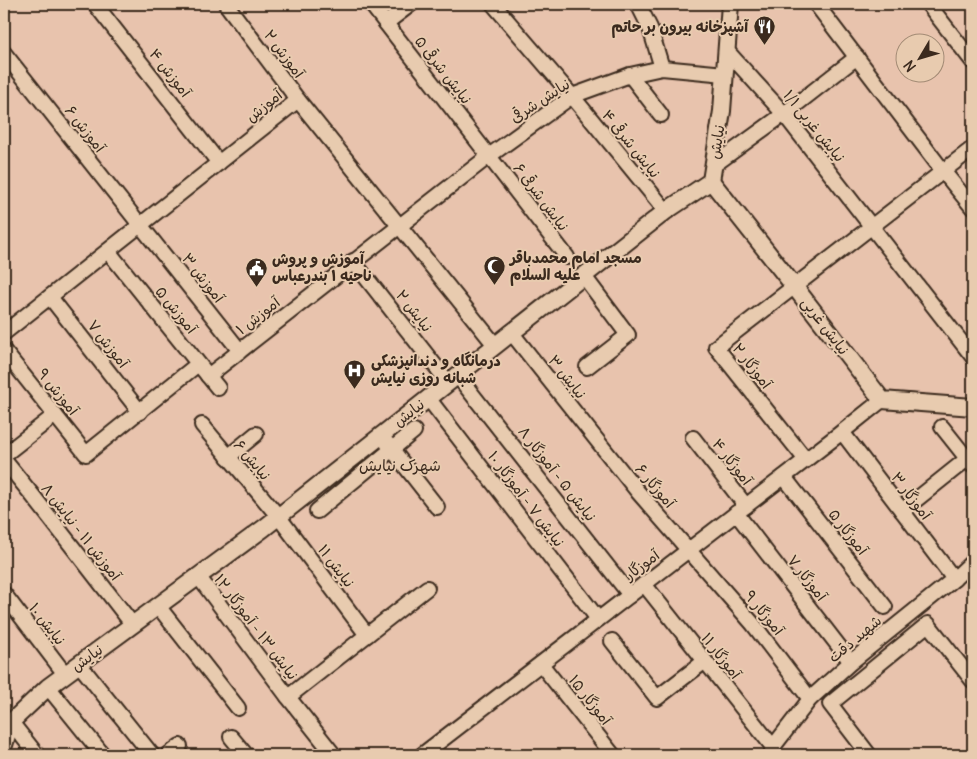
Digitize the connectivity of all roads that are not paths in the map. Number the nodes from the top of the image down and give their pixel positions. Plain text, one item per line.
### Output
1 (95, 4) edge
2 (226, 4) edge
3 (371, 4) edge
4 (411, 4) edge
5 (493, 4) edge
6 (638, 4) edge
7 (730, 4) edge
8 (816, 4) edge
9 (928, 4) edge
10 (386, 23) junction
11 (726, 50) junction
12 (4, 53) edge
13 (857, 57) junction
14 (973, 62) edge
15 (662, 68) junction
16 (630, 74) junction
17 (725, 74) junction
18 (572, 96) junction
19 (298, 100) junction
20 (784, 114) junction
21 (661, 115) dead end
22 (973, 148) edge
23 (489, 156) junction
24 (219, 163) junction
25 (943, 171) junction
26 (712, 173) junction
27 (973, 208) edge
28 (666, 211) junction
29 (141, 225) junction
30 (399, 225) junction
31 (872, 226) junction
32 (108, 251) junction
33 (567, 257) dead end
34 (353, 262) junction
35 (583, 275) junction
36 (794, 286) junction
37 (50, 297) junction
38 (511, 332) junction
39 (4, 333) edge
40 (495, 345) junction
41 (971, 348) edge
42 (4, 351) edge
43 (240, 351) junction
44 (198, 364) junction
45 (587, 367) dead end
46 (208, 376) junction
47 (453, 378) junction
48 (218, 388) dead end
49 (428, 398) junction
50 (882, 400) junction
51 (973, 408) edge
52 (140, 412) junction
53 (54, 415) junction
54 (202, 425) dead end
55 (942, 427) dead end
56 (414, 431) dead end
57 (842, 432) junction
58 (256, 434) dead end
59 (380, 435) junction
60 (693, 438) dead end
61 (598, 442) joint
62 (392, 449) junction
63 (4, 455) edge
64 (228, 457) junction
65 (4, 460) edge
66 (806, 460) junction
67 (970, 462) edge
68 (784, 477) junction
69 (437, 507) dead end
70 (741, 510) junction
71 (902, 510) junction
72 (317, 511) dead end
73 (278, 516) junction
74 (689, 550) junction
75 (973, 561) edge
76 (198, 576) junction
77 (954, 579) junction
78 (644, 584) junction
79 (427, 588) dead end
80 (4, 594) edge
81 (630, 595) junction
82 (158, 606) junction
83 (886, 607) dead end
84 (598, 620) junction
85 (133, 624) junction
86 (367, 635) junction
87 (612, 642) dead end
88 (704, 661) junction
89 (851, 662) junction
90 (80, 664) junction
91 (541, 664) junction
92 (66, 674) junction
93 (973, 681) edge
94 (48, 687) junction
95 (288, 697) junction
96 (810, 699) junction
97 (238, 708) dead end
98 (11, 722) junction
99 (231, 737) dead end
100 (4, 745) edge
101 (180, 746) dead end
102 (772, 751) edge
103 (37, 755) edge
104 (103, 755) edge
105 (152, 755) edge
106 (168, 755) edge
107 (246, 755) edge
108 (334, 755) edge
109 (422, 755) edge
110 (613, 755) edge
111 (869, 755) edge

1 - 24 street, آموزش ۴
2 - 19 street, آموزش ۲
3 - 10 street, نیایش شرقی ۵
4 - 10 street
5 - 18 street, نیایش شرقی ۴
6 - 15 street
7 - 11 street, نیایش
8 - 13 street
9 - 14 street
10 - 23 street, نیایش شرقی ۵
11 - 17 street, نیایش
11 - 20 street, نیایش غربی ۱/۱
12 - 29 street, آموزش ۶
13 - 20 street
13 - 25 street
15 - 16 street, نیایش شرقی
15 - 17 street, نیایش شرقی
16 - 18 street, نیایش شرقی
16 - 21 street
17 - 26 street, نیایش
18 - 23 street, نیایش شرقی
18 - 28 street, نیایش شرقی ۴
19 - 24 street, آموزش
19 - 30 street, آموزش
20 - 26 street
20 - 31 street, نیایش غربی ۱/۱
22 - 25 street
23 - 30 street, نیایش شرقی
23 - 33 street, نیایش شرقی ۶
24 - 29 street, آموزش
25 - 27 street
25 - 31 street
26 - 28 street, نیایش
26 - 36 street, نیایش غربی
28 - 35 street, نیایش
29 - 32 street, آموزش
29 - 43 street, آموزش ۳
30 - 34 street, آموزش ۱
30 - 40 street, آموزش
31 - 36 street
31 - 41 street, نیایش غربی ۱/۱
32 - 37 street, آموزش
32 - 44 street, آموزش ۵
34 - 43 street, آموزش ۱
34 - 47 street, نیایش ۲
35 - 38 street, نیایش
35 - 45 street
36 - 50 street, نیایش غربی
36 - 66 street, آموزگار ۲
37 - 39 street, آموزش
37 - 52 street, آموزش ۷
38 - 40 street, نیایش
38 - 61 street, نیایش ۳
40 - 47 street, نیایش
42 - 53 street, آموزش ۹
43 - 46 street, آموزش ۱
44 - 46 street, آموزش ۵
44 - 52 street
46 - 48 street, آموزش ۵
47 - 49 street, نیایش
47 - 81 street, نیایش ۵ - آموزگار ۸
49 - 59 street, نیایش
49 - 84 street, نیایش ۷ - آموزگار ۱۰
50 - 51 street
50 - 57 street, آموزگار
52 - 53 street, آموزش ۹
53 - 63 street
54 - 64 street, نیایش ۶
55 - 67 street
56 - 62 street
57 - 66 street, آموزگار
57 - 71 street, آموزگار ۳
58 - 64 street
59 - 62 street
59 - 73 street, نیایش
60 - 70 street, آموزگار ۴
61 - 74 street, آموزگار ۶
62 - 69 street
62 - 72 street
64 - 73 street, نیایش ۶
65 - 85 street, آموزش ۱۱ - نیایش ۸
66 - 68 street, آموزگار
67 - 71 street
68 - 70 street, آموزگار
68 - 83 street, آموزگار ۵
70 - 74 street, آموزگار
70 - 89 street, آموزگار ۷
71 - 77 street, آموزگار ۳
73 - 76 street, نیایش
73 - 86 street, نیایش ۱۱
74 - 78 street, آموزگار
74 - 96 street, آموزگار ۹
75 - 77 street, شهید دقت
76 - 82 street, نیایش
76 - 95 street, نیایش ۱۳ - آموزگار ۱۲
77 - 89 street, شهید دقت
78 - 81 street, آموزگار
78 - 88 street, آموزگار ۱۱
79 - 86 street
80 - 92 street, نیایش ۱۰
81 - 84 street, آموزگار
82 - 85 street, نیایش
82 - 97 street
84 - 91 street, آموزگار
85 - 90 street, نیایش
86 - 95 street
87 - 88 street
88 - 102 street, آموزگار ۱۱
89 - 96 street, شهید دقت
90 - 92 street, نیایش
90 - 105 street
91 - 109 street, آموزگار
91 - 110 street, آموزگار ۱۵
92 - 94 street, نیایش
93 - 111 street
94 - 98 street, نیایش
94 - 104 street
95 - 108 street, نیایش ۱۳ - آموزگار ۱۲
96 - 102 street, شهید دقت
98 - 100 street, نیایش
98 - 103 street
99 - 107 street
101 - 106 street

